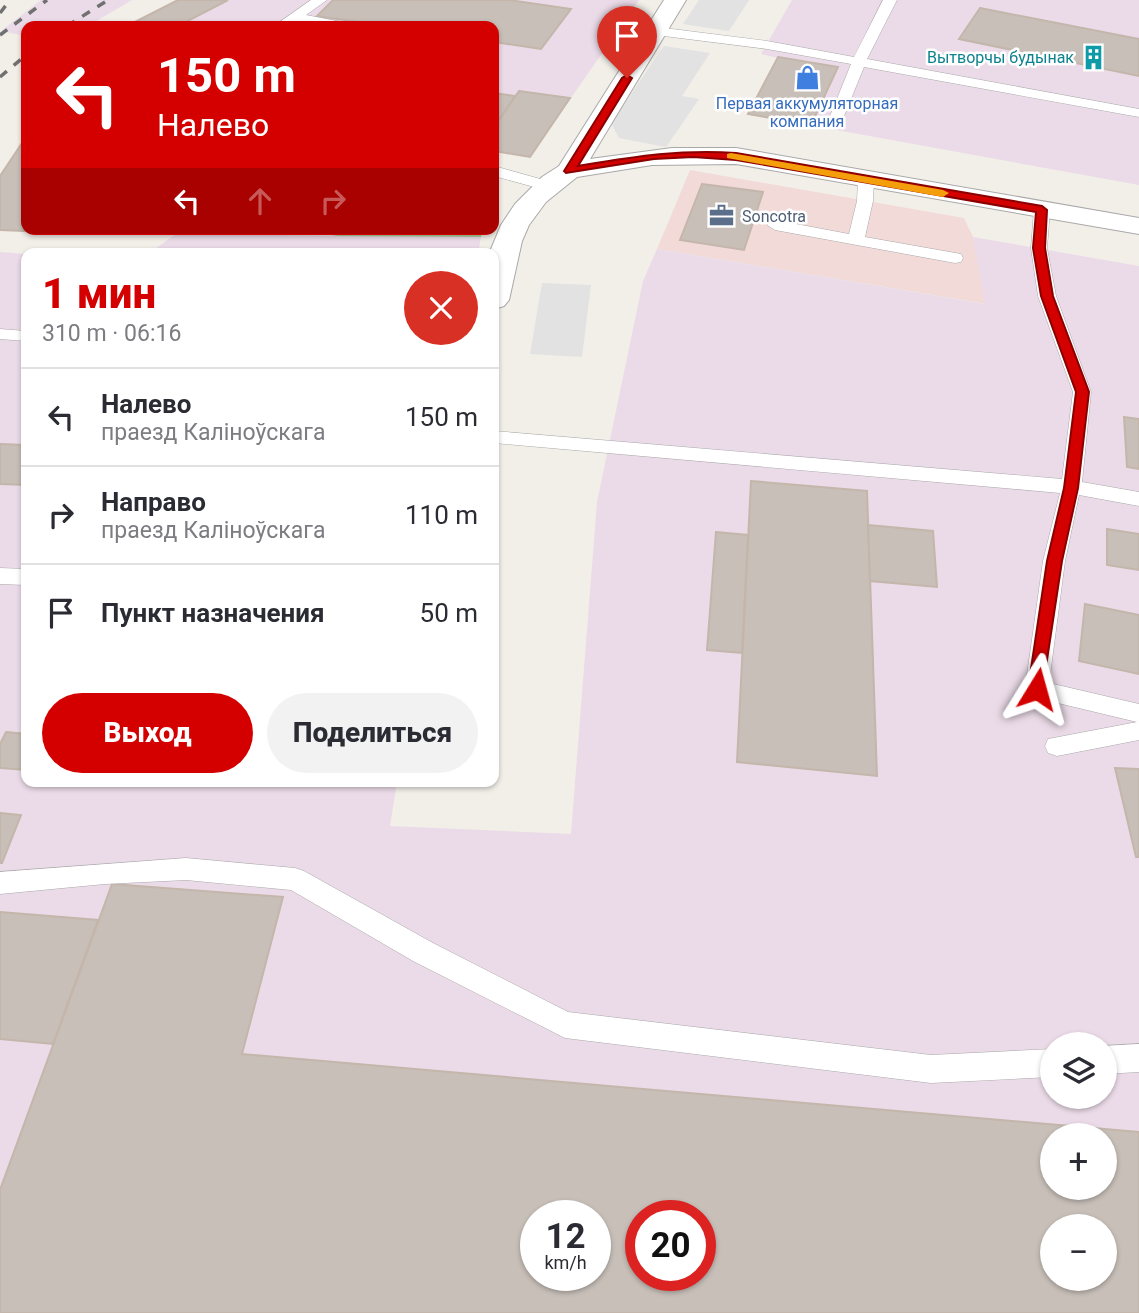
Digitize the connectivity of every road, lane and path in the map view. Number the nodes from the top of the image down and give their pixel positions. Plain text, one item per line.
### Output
1 (320, 0) edge
2 (675, 0) edge
3 (890, 0) edge
4 (295, 17) junction
5 (289, 21) edge
6 (316, 21) edge
7 (656, 31) junction
8 (859, 61) junction
9 (1139, 113) edge
10 (835, 121) dead end
11 (569, 171) junction
12 (499, 172) edge
13 (866, 180) junction
14 (545, 186) junction
15 (1042, 210) junction
16 (775, 225) dead end
17 (1139, 226) edge
18 (856, 241) junction
19 (955, 258) dead end
20 (499, 261) edge
21 (0, 334) edge
22 (21, 336) edge
23 (499, 437) edge
24 (1071, 488) junction
25 (1139, 499) edge
26 (0, 576) edge
27 (21, 577) edge
28 (1139, 713) edge
29 (1139, 731) edge
30 (1058, 746) dead end
31 (0, 883) edge
32 (1139, 1058) edge
33 (1117, 1059) edge
34 (1040, 1064) edge

1 - 4 lane
2 - 7 street
3 - 8 lane
4 - 5 lane
4 - 6 lane
7 - 8 lane
7 - 11 street
8 - 9 lane
8 - 10 lane
11 - 13 street
11 - 14 street
12 - 14 lane
13 - 15 street
13 - 18 lane
14 - 20 street
15 - 17 street
15 - 24 lane
16 - 18 lane
18 - 19 lane
21 - 22 lane
23 - 24 lane
24 - 25 lane
24 - 28 lane
26 - 27 lane
29 - 30 lane
31 - 34 lane
32 - 33 lane

